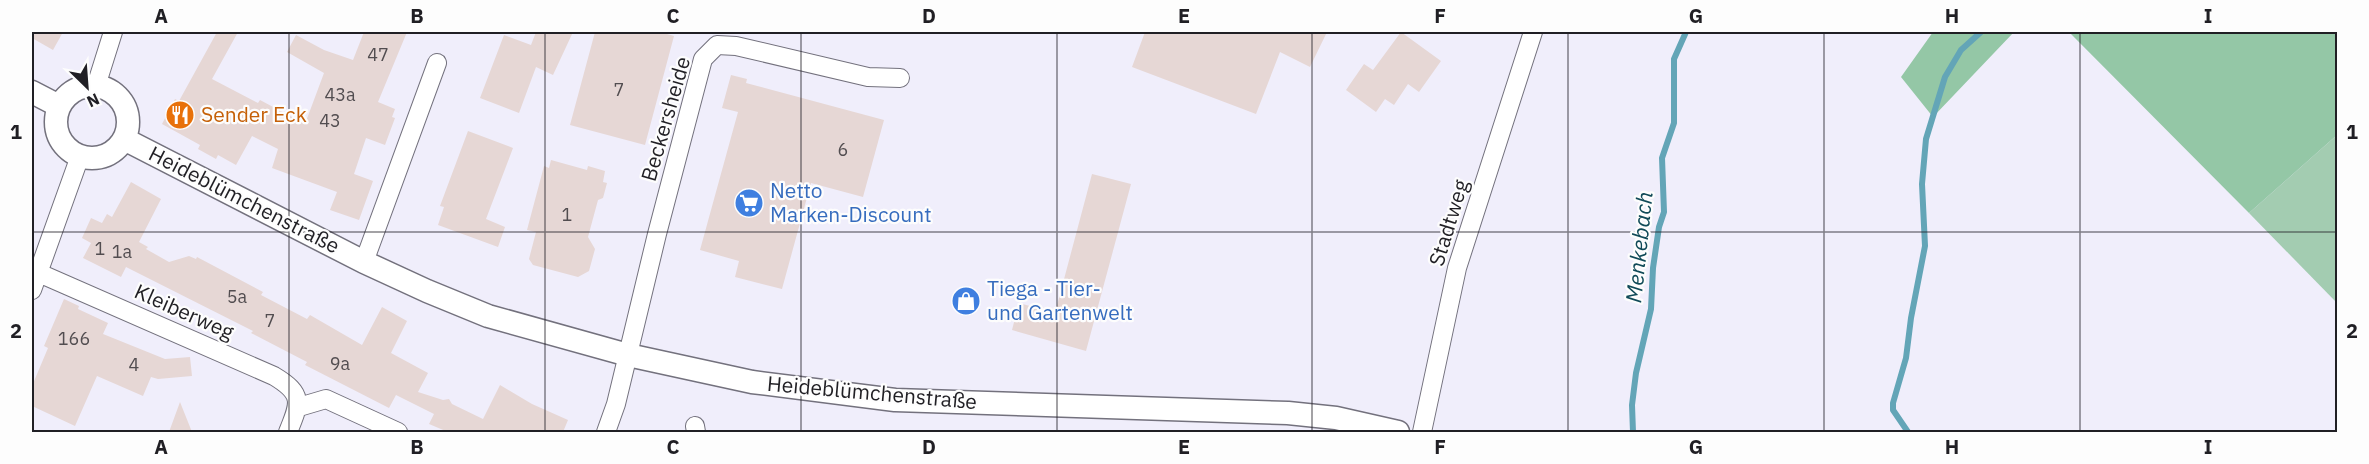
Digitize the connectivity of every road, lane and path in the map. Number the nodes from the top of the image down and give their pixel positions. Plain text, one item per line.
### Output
1 (113, 32) edge
2 (1533, 32) edge
3 (436, 63) dead end
4 (900, 78) dead end
5 (96, 86) junction
6 (32, 92) edge
7 (59, 106) junction
8 (124, 139) junction
9 (80, 156) junction
10 (363, 262) junction
11 (34, 278) edge
12 (628, 355) junction
13 (299, 407) junction
14 (288, 432) edge
15 (398, 432) edge
16 (606, 432) edge
17 (1398, 432) edge
18 (1422, 432) edge

1 - 5 street
2 - 18 street, Stadtweg
3 - 10 street, Heideblümchenstraße
4 - 12 street, Beckersheide
5 - 7 street
5 - 8 street
6 - 7 street
7 - 9 street
8 - 9 street
8 - 10 street, Heideblümchenstraße
9 - 11 street
10 - 12 street, Heideblümchenstraße
11 - 13 street, Kleiberweg
12 - 16 street, Beckersheide
12 - 17 street, Heideblümchenstraße
13 - 14 street
13 - 15 street

